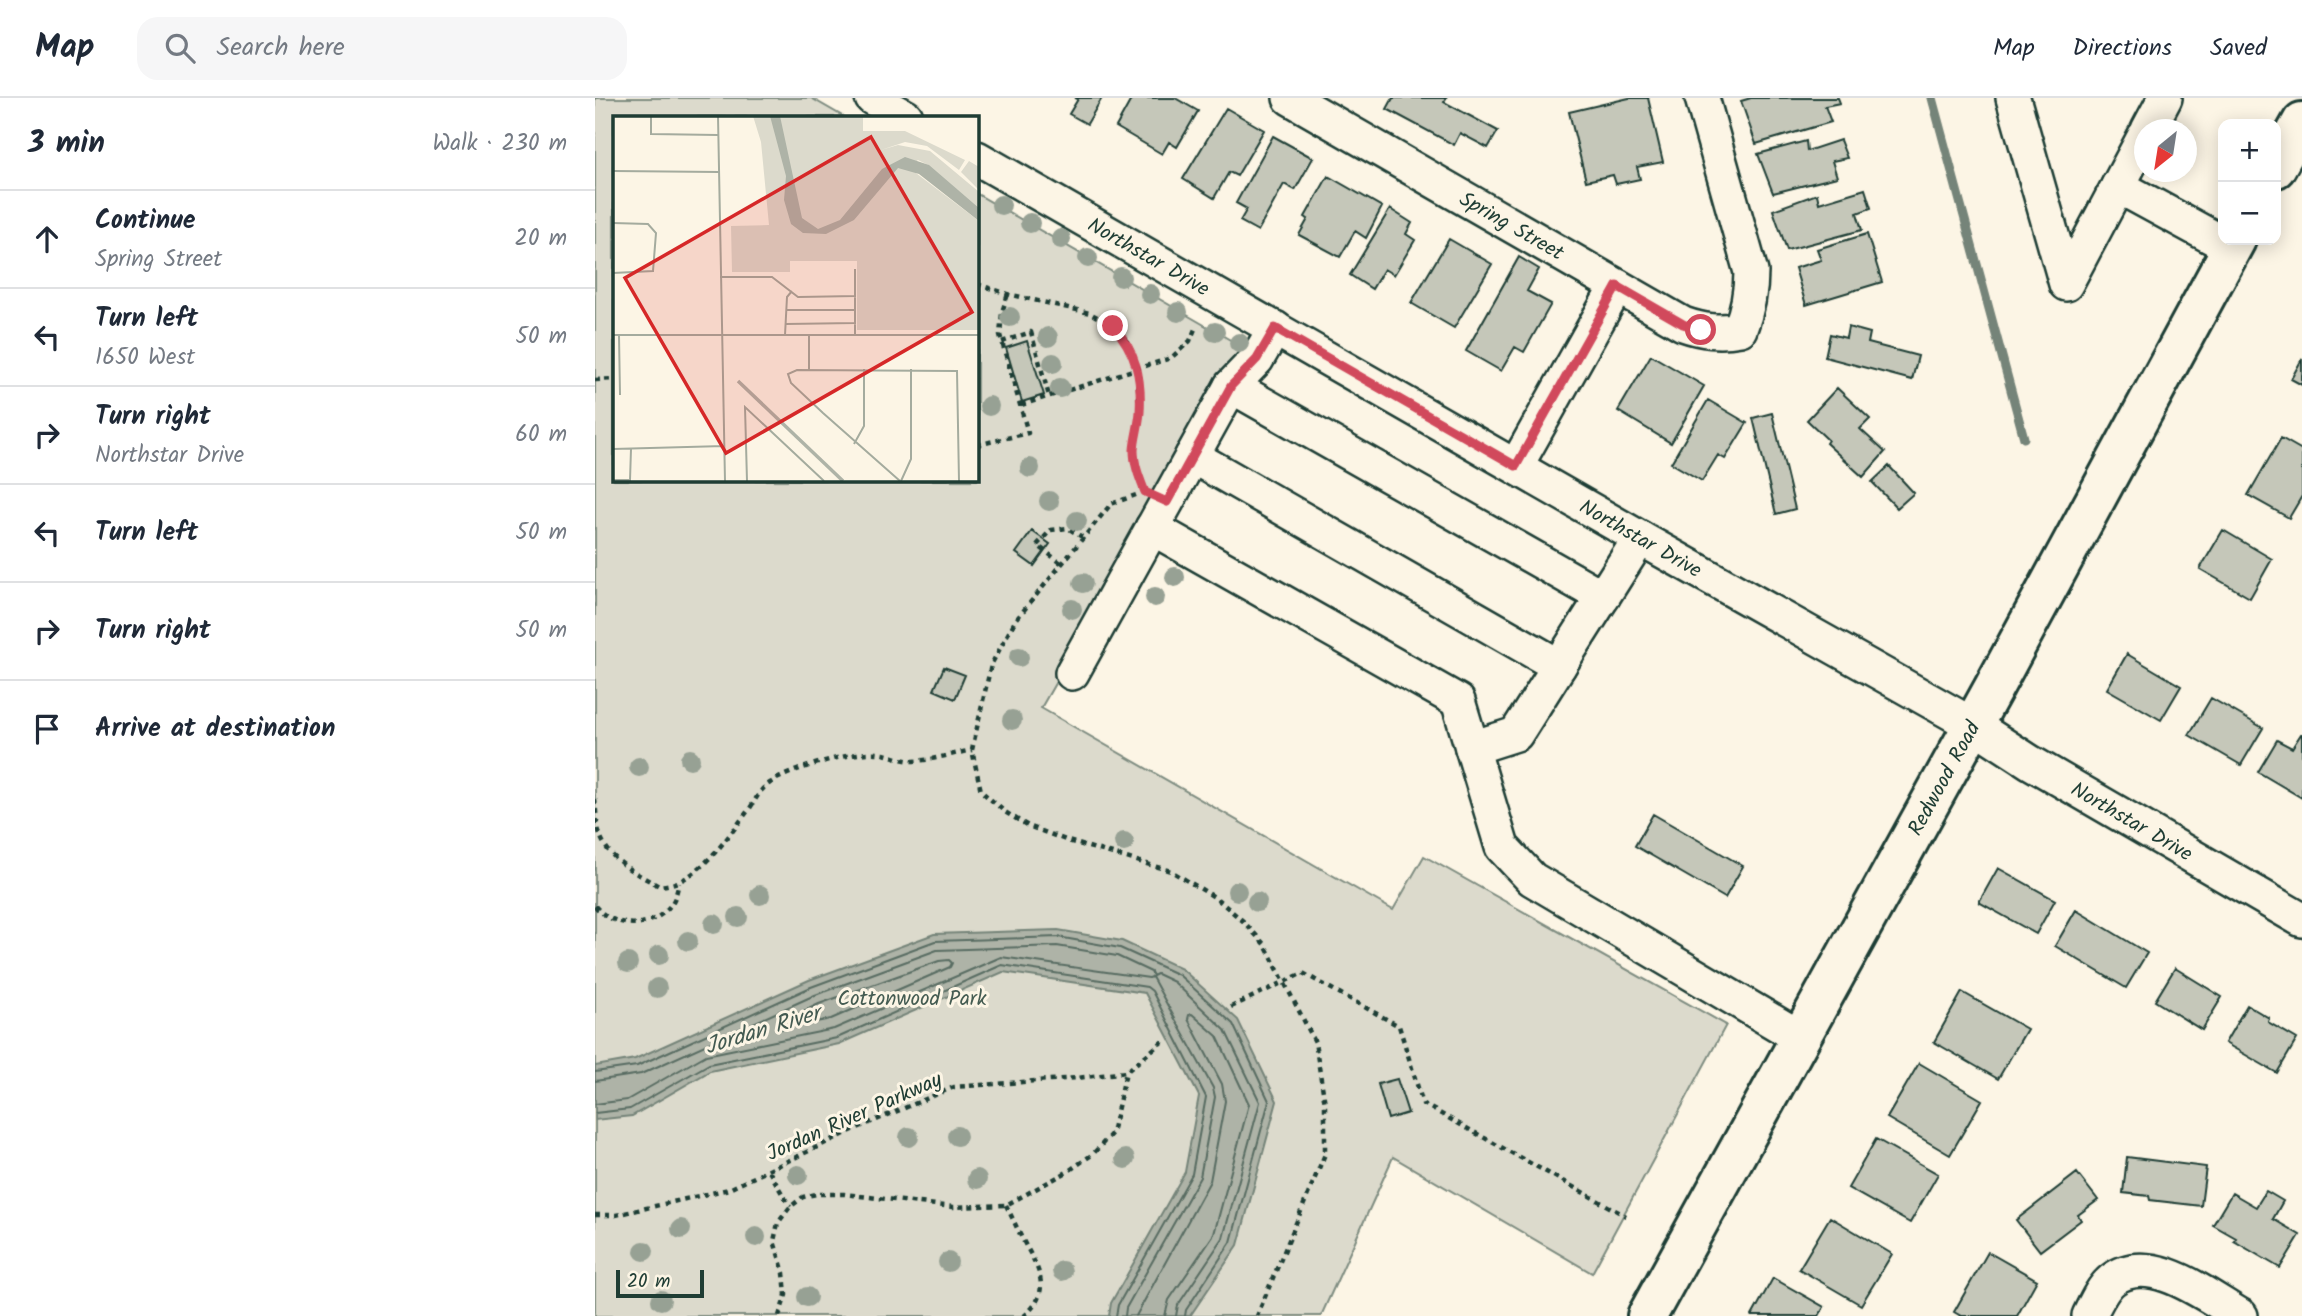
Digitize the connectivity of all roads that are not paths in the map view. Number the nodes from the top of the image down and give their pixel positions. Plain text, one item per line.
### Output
1 (872, 98) edge
2 (1290, 98) edge
3 (1702, 98) edge
4 (2013, 98) edge
5 (2165, 98) edge
6 (1337, 110) edge
7 (904, 116) edge
8 (2154, 119) edge
9 (2134, 156) edge
10 (978, 159) edge
11 (2118, 186) junction
12 (2218, 236) edge
13 (2233, 245) edge
14 (1617, 286) junction
15 (1275, 328) junction
16 (1231, 386) junction
17 (1192, 456) junction
18 (1516, 466) junction
19 (1153, 528) junction
20 (1640, 538) junction
21 (1603, 597) junction
22 (1559, 666) junction
23 (1072, 673) dead end
24 (1973, 725) junction
25 (1472, 748) junction
26 (2302, 920) edge
27 (1801, 1038) junction
28 (1647, 1316) edge
29 (2089, 1316) edge
30 (2241, 1316) edge

1 - 7 street
2 - 6 street, Spring Street
3 - 14 street, Spring Street
4 - 11 street
5 - 8 street
6 - 14 street, Spring Street
9 - 11 street
10 - 15 street, Northstar Drive
11 - 12 street
13 - 24 main road, Redwood Road
14 - 18 street
15 - 16 street
15 - 18 street, Northstar Drive
16 - 17 street
16 - 21 street
17 - 19 street
17 - 22 street
18 - 20 street, Northstar Drive
19 - 23 street
19 - 25 street
20 - 21 street
20 - 24 street, Northstar Drive
21 - 22 street
22 - 25 street
24 - 26 street, Northstar Drive
24 - 27 main road, Redwood Road
25 - 27 street
27 - 28 main road, Redwood Road
29 - 30 street

